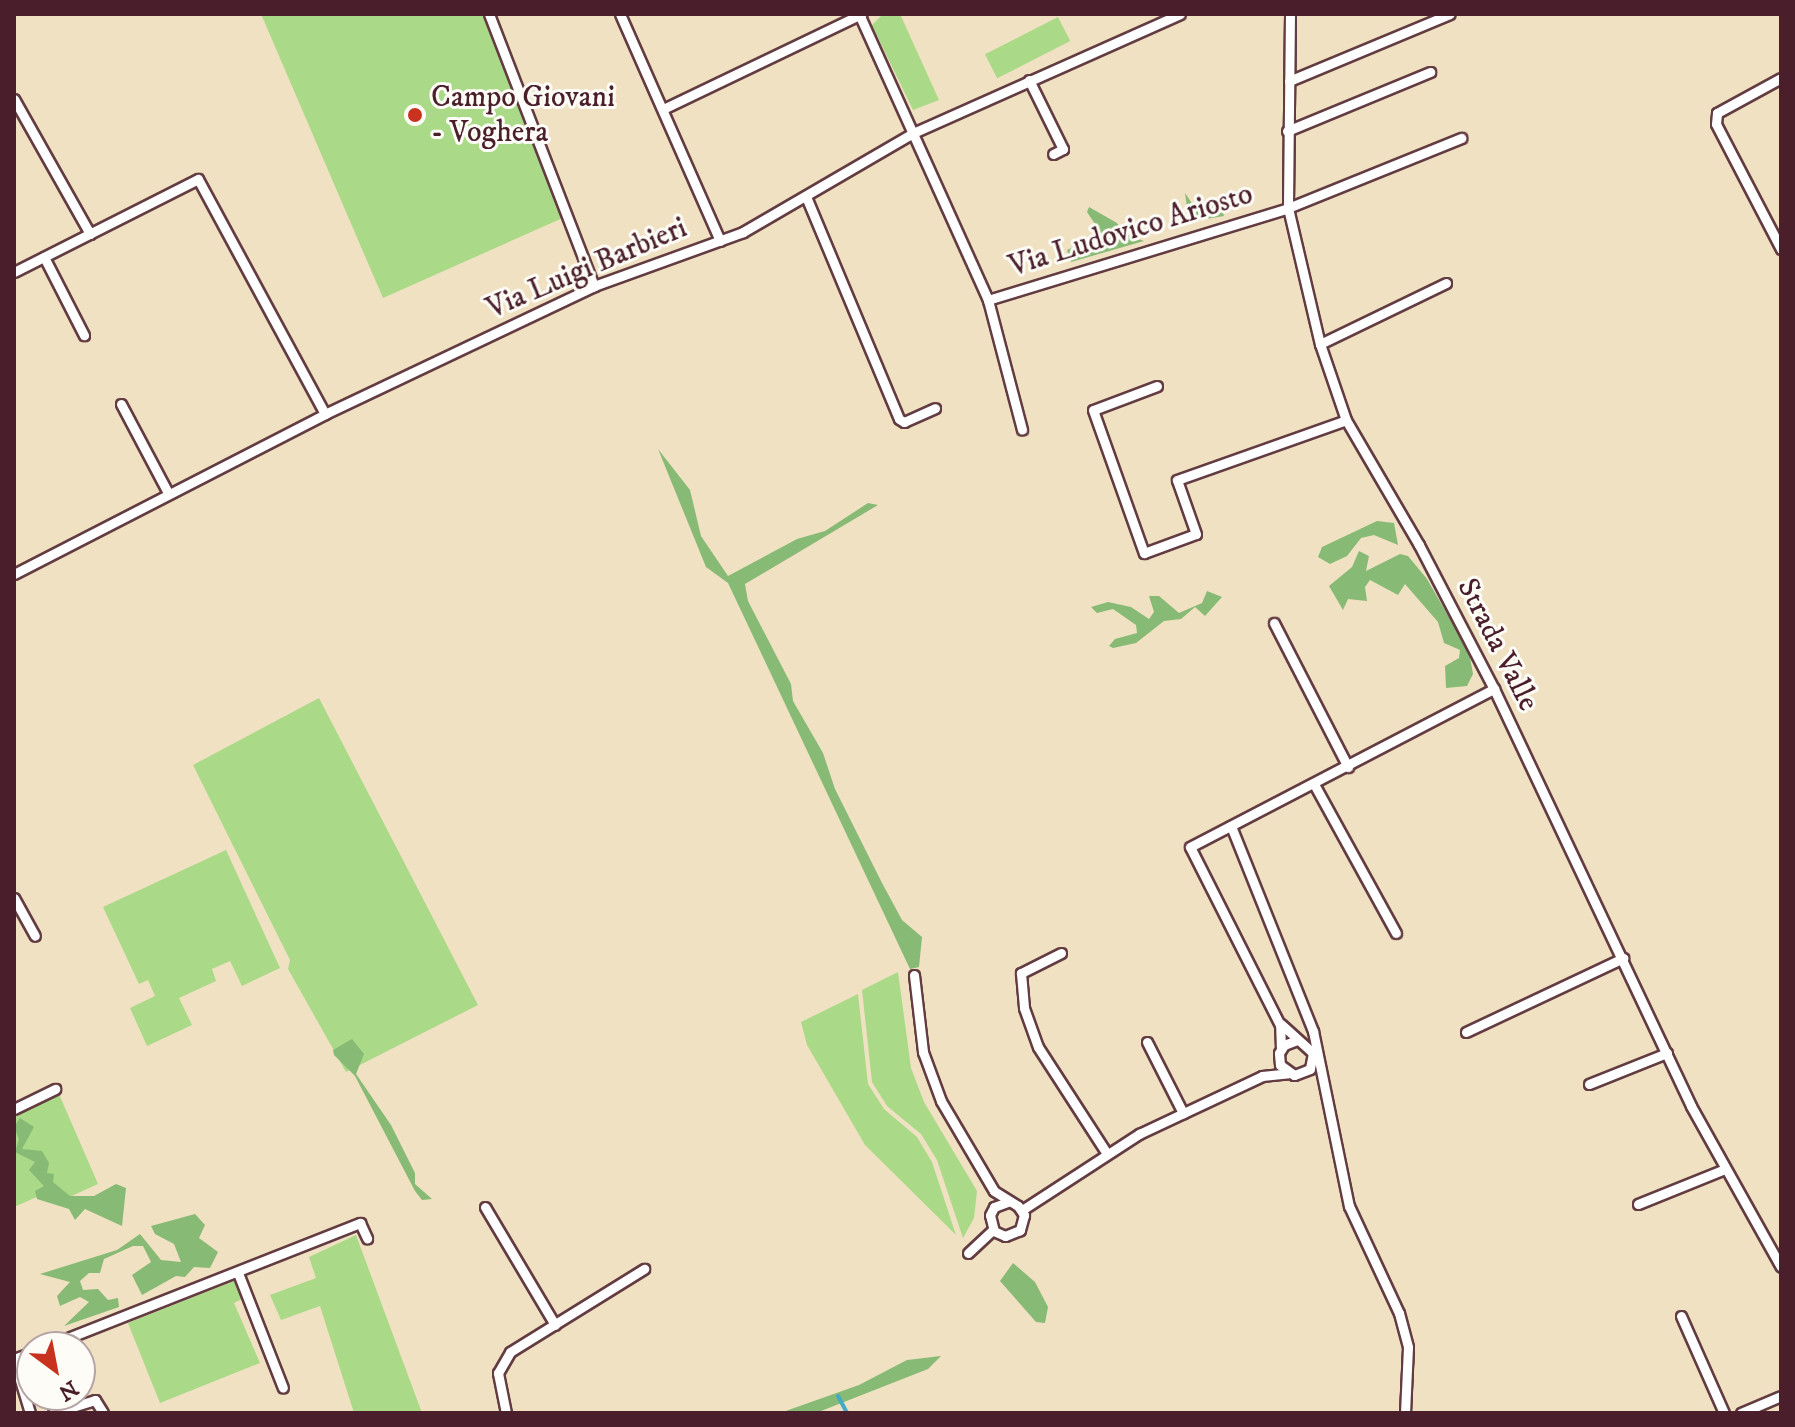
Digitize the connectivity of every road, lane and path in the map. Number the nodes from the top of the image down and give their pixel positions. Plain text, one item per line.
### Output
1 (489, 14) edge
2 (620, 14) edge
3 (860, 14) edge
4 (1290, 14) edge
5 (1450, 14) edge
6 (1173, 15) edge
7 (1430, 72) dead end
8 (1781, 78) edge
9 (1029, 80) junction
10 (1289, 81) junction
11 (14, 99) edge
12 (663, 109) junction
13 (1287, 131) junction
14 (913, 133) junction
15 (1461, 138) dead end
16 (1053, 154) dead end
17 (807, 199) junction
18 (1288, 208) junction
19 (90, 234) junction
20 (720, 241) junction
21 (1781, 249) edge
22 (44, 257) junction
23 (14, 272) edge
24 (1446, 283) dead end
25 (594, 286) junction
26 (988, 300) junction
27 (84, 335) dead end
28 (1320, 344) junction
29 (1157, 386) dead end
30 (121, 404) dead end
31 (935, 408) dead end
32 (325, 414) junction
33 (1346, 420) junction
34 (1022, 430) dead end
35 (167, 491) junction
36 (14, 574) edge
37 (1274, 623) dead end
38 (1494, 689) junction
39 (1348, 767) junction
40 (1314, 784) junction
41 (1231, 826) junction
42 (14, 898) edge
43 (1396, 933) dead end
44 (35, 936) dead end
45 (1061, 953) dead end
46 (1623, 958) junction
47 (914, 975) dead end
48 (1278, 1020) junction
49 (1466, 1032) dead end
50 (1147, 1042) dead end
51 (1307, 1042) junction
52 (1280, 1051) junction
53 (1667, 1053) junction
54 (1318, 1059) junction
55 (1307, 1072) junction
56 (1289, 1073) junction
57 (1254, 1079) junction
58 (1323, 1082) junction
59 (1589, 1084) dead end
60 (55, 1089) dead end
61 (14, 1109) edge
62 (1183, 1113) junction
63 (1106, 1152) junction
64 (1725, 1169) junction
65 (989, 1184) junction
66 (1008, 1202) junction
67 (1638, 1204) dead end
68 (485, 1207) dead end
69 (1022, 1210) junction
70 (991, 1211) junction
71 (993, 1230) junction
72 (367, 1238) dead end
73 (968, 1253) dead end
74 (1781, 1267) edge
75 (644, 1269) dead end
76 (238, 1273) junction
77 (1681, 1316) dead end
78 (555, 1325) junction
79 (87, 1331) edge
80 (14, 1359) edge
81 (283, 1388) dead end
82 (1781, 1396) edge
83 (30, 1413) edge
84 (53, 1413) edge
85 (103, 1413) edge
86 (506, 1413) edge
87 (1405, 1413) edge
88 (1724, 1413) edge
89 (1741, 1413) edge

1 - 25 street
2 - 12 street
3 - 12 street
3 - 14 street
4 - 10 street, Strada Valle
5 - 10 street
6 - 9 street, Via Luigi Barbieri
7 - 13 street
8 - 21 street
9 - 14 street, Via Luigi Barbieri
9 - 16 street
10 - 13 street, Strada Valle
11 - 19 street
12 - 20 street
13 - 18 street, Strada Valle
14 - 17 street, Via Luigi Barbieri
14 - 26 street
15 - 18 street, Via Ludovico Ariosto
17 - 20 street, Via Luigi Barbieri
17 - 31 street
18 - 26 street, Via Ludovico Ariosto
18 - 28 street, Strada Valle
19 - 22 street
19 - 32 street
20 - 25 street, Via Luigi Barbieri
22 - 23 street
22 - 27 street
24 - 28 street
25 - 32 street, Via Luigi Barbieri
26 - 34 street
28 - 33 street, Strada Valle
29 - 33 street
30 - 35 street
32 - 35 street, Via Luigi Barbieri
33 - 38 street, Strada Valle
35 - 36 street, Via Luigi Barbieri
37 - 39 street
38 - 39 street
38 - 46 street, Strada Valle
39 - 40 street
40 - 41 street
40 - 43 street
41 - 48 street
41 - 51 street
42 - 44 street
45 - 63 street
46 - 49 street
46 - 53 street, Strada Valle
47 - 65 street
48 - 51 street
48 - 52 street
50 - 62 street
51 - 52 street
51 - 54 street
51 - 55 street
52 - 56 street
52 - 57 street
53 - 59 street
53 - 64 street, Strada Valle
54 - 55 street
54 - 58 street
55 - 56 street
55 - 58 street
56 - 57 street
57 - 62 street
58 - 87 street
60 - 61 street
62 - 63 street
63 - 69 street
64 - 67 street
64 - 74 street, Strada Valle
65 - 66 street
65 - 70 street
66 - 69 street
66 - 70 street
68 - 78 street
69 - 71 street
70 - 71 street
71 - 73 street
72 - 76 street
75 - 78 street
76 - 79 street
76 - 81 street
77 - 88 street
78 - 86 street
80 - 83 street
82 - 89 street
84 - 85 street

